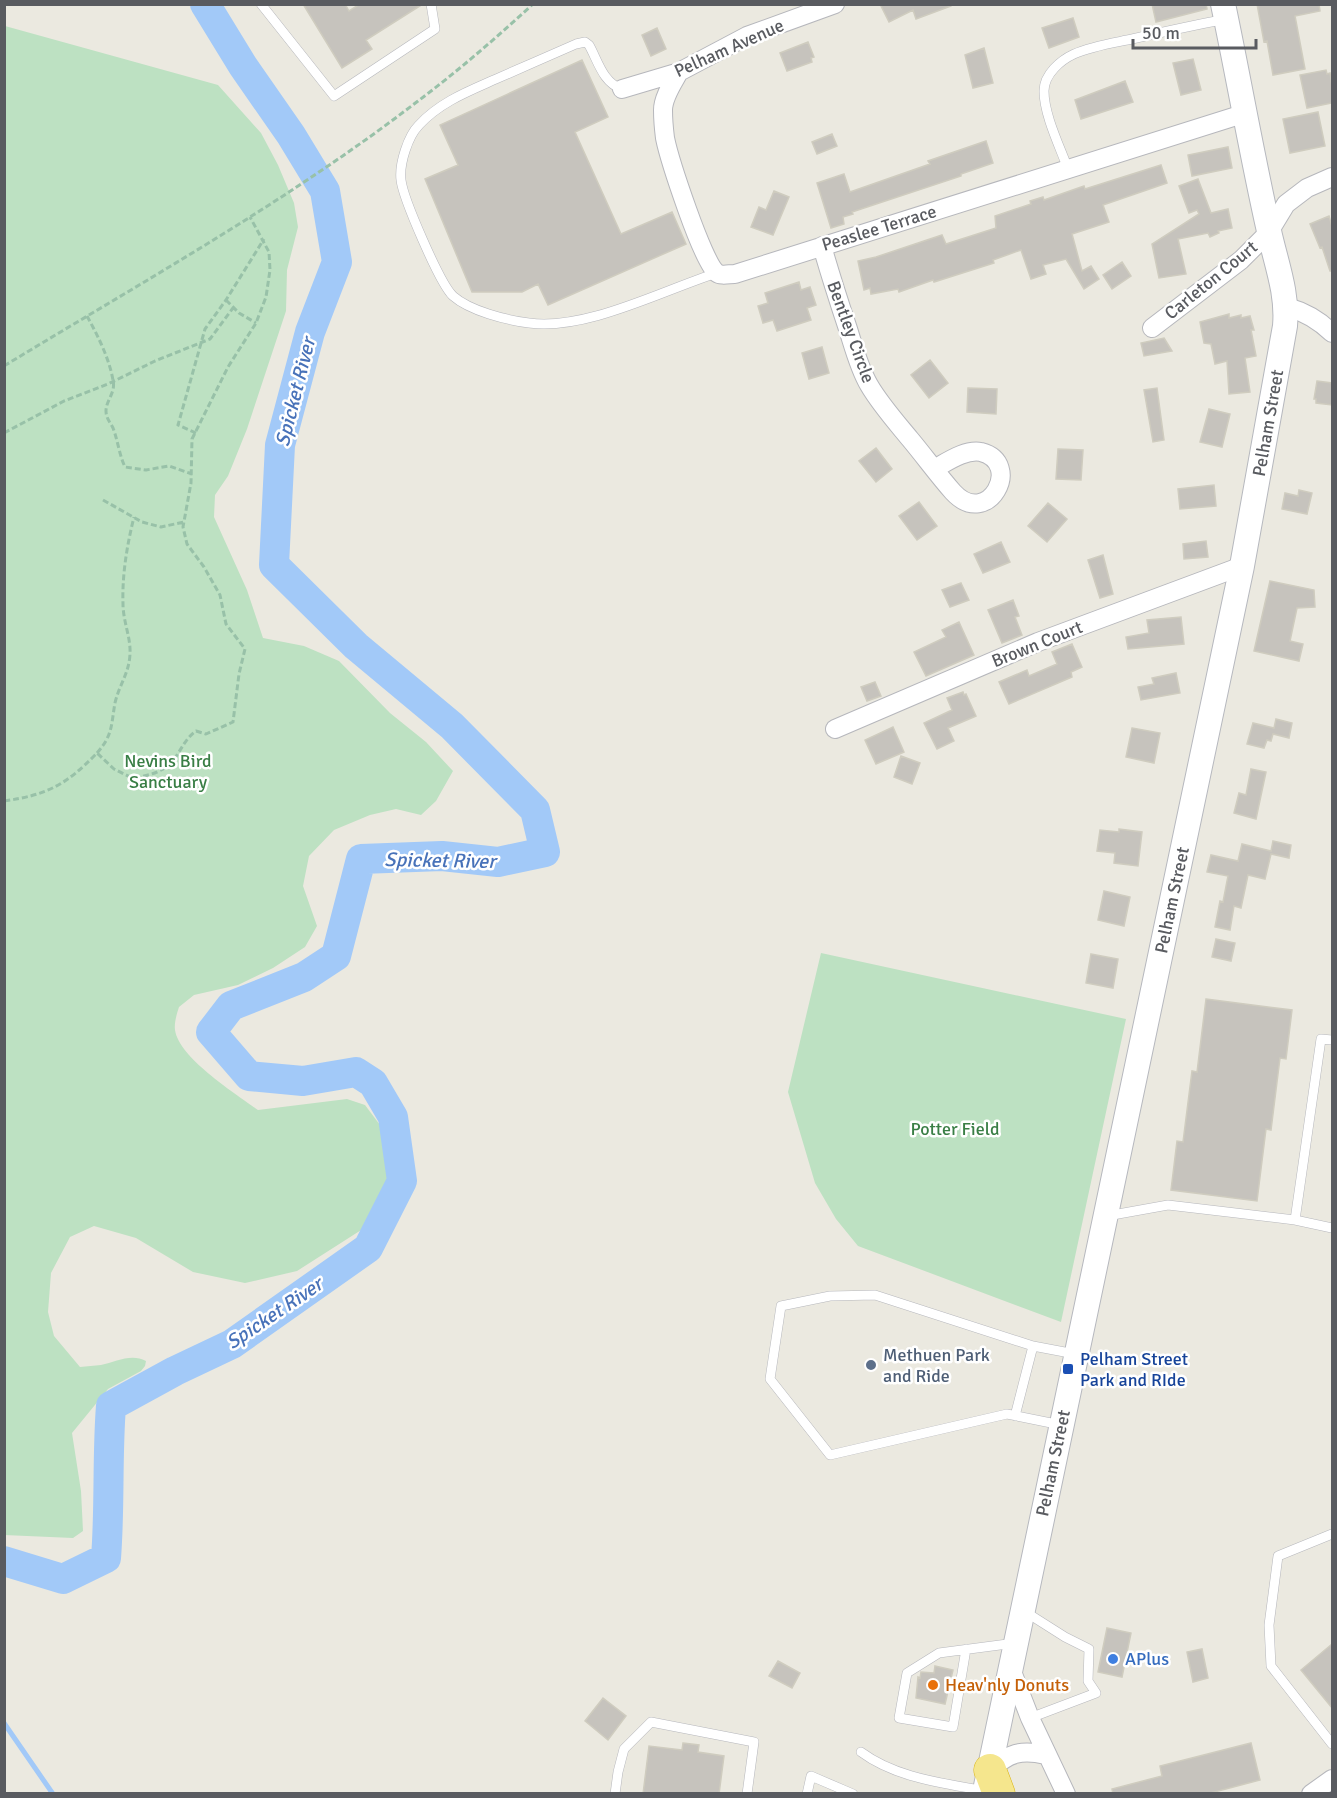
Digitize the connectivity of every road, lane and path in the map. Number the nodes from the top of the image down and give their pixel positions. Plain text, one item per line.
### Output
1 (261, 4) edge
2 (430, 4) edge
3 (533, 4) edge
4 (835, 4) edge
5 (1225, 12) edge
6 (679, 72) junction
7 (622, 89) joint
8 (1246, 113) junction
9 (1068, 169) junction
10 (1332, 177) edge
11 (250, 217) junction
12 (1269, 232) junction
13 (264, 239) junction
14 (822, 246) junction
15 (717, 273) junction
16 (226, 300) junction
17 (1287, 307) junction
18 (233, 308) junction
19 (87, 316) junction
20 (256, 323) junction
21 (1152, 328) dead end
22 (1332, 333) edge
23 (200, 343) junction
24 (4, 366) edge
25 (114, 382) junction
26 (4, 433) edge
27 (196, 433) junction
28 (934, 469) dead end
29 (192, 474) junction
30 (104, 500) dead end
31 (134, 517) junction
32 (184, 522) junction
33 (1242, 566) junction
34 (835, 729) dead end
35 (97, 753) junction
36 (4, 801) edge
37 (1332, 1040) edge
38 (1105, 1217) junction
39 (1295, 1220) junction
40 (1332, 1228) edge
41 (1033, 1346) junction
42 (1076, 1354) junction
43 (1015, 1416) junction
44 (1061, 1425) junction
45 (1332, 1534) edge
46 (1023, 1610) junction
47 (1016, 1643) junction
48 (966, 1649) junction
49 (1011, 1669) junction
50 (1030, 1718) junction
51 (1332, 1743) edge
52 (861, 1752) dead end
53 (1046, 1755) junction
54 (1332, 1779) edge
55 (989, 1787) edge
56 (615, 1794) edge
57 (747, 1794) edge
58 (807, 1794) edge
59 (853, 1794) edge
60 (1066, 1794) edge
61 (1311, 1794) edge

1 - 2 lane
3 - 11 path
4 - 6 street, Pelham Avenue
5 - 8 main road, Pelham Street
5 - 9 lane
6 - 7 street, Pelham Avenue
6 - 15 street
7 - 15 lane
8 - 9 street, Peaslee Terrace
8 - 12 main road, Pelham Street
9 - 14 street, Peaslee Terrace
10 - 12 street, Carleton Court
11 - 13 path
11 - 19 path
12 - 17 main road, Pelham Street
12 - 21 street, Carleton Court
13 - 16 path
13 - 20 path
14 - 15 street, Peaslee Terrace
14 - 28 street, Bentley Circle
16 - 18 path
16 - 23 path
17 - 22 street
17 - 33 main road, Pelham Street
18 - 20 path
18 - 23 path
19 - 24 path
19 - 25 path
20 - 27 path
23 - 25 path
23 - 27 path
25 - 26 path
25 - 29 path
27 - 29 path
29 - 32 path
30 - 31 path
31 - 32 path
31 - 35 path
32 - 35 path
33 - 34 street, Brown Court
33 - 38 main road, Pelham Street
35 - 36 path
37 - 39 lane
38 - 39 lane
38 - 42 main road, Pelham Street
39 - 40 lane
41 - 42 lane
41 - 43 lane
41 - 43 lane
42 - 44 main road, Pelham Street
43 - 44 lane
44 - 46 main road, Pelham Street
45 - 51 lane
46 - 47 main road, Pelham Street
46 - 50 lane
47 - 48 lane
47 - 49 main road, Pelham Street
48 - 48 lane
49 - 50 street
49 - 55 main road, Pelham Street
50 - 53 street
52 - 55 lane
53 - 55 street
53 - 60 street
54 - 61 street
56 - 57 lane
58 - 59 lane

